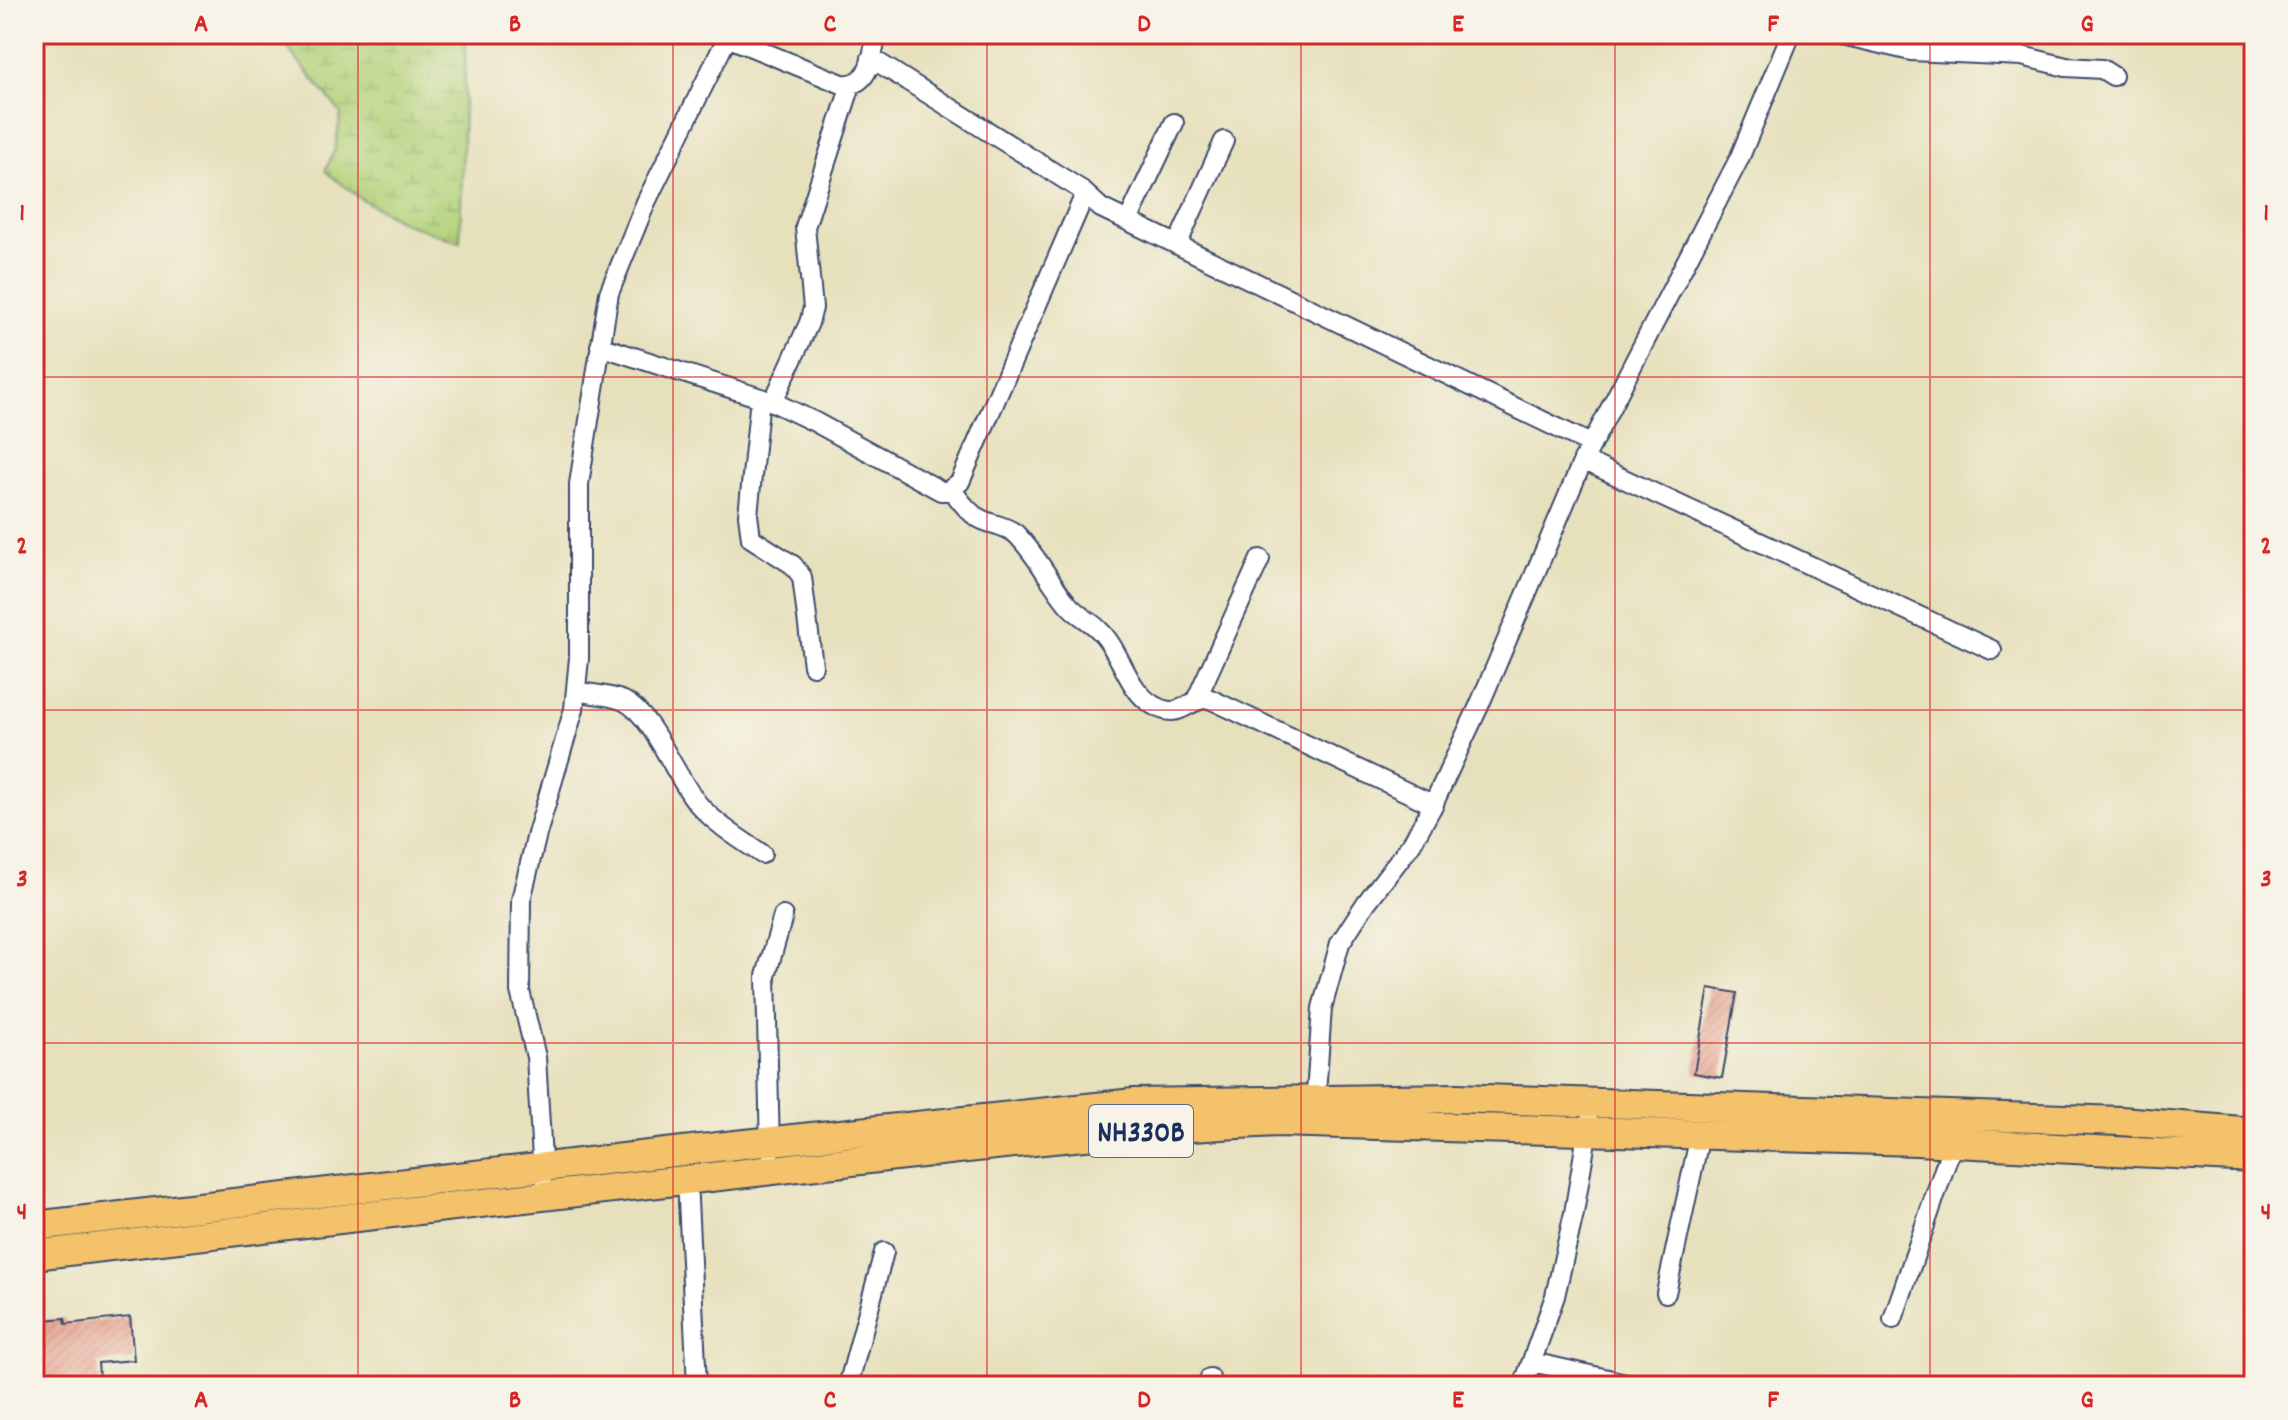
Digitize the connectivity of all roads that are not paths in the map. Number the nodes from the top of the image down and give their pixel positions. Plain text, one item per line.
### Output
1 (877, 34) edge
2 (1791, 34) edge
3 (1838, 34) edge
4 (728, 36) edge
5 (1885, 40) edge
6 (871, 58) junction
7 (2113, 76) dead end
8 (851, 85) junction
9 (1174, 123) dead end
10 (1224, 141) dead end
11 (1085, 194) junction
12 (1128, 221) junction
13 (1177, 245) junction
14 (600, 346) junction
15 (766, 400) junction
16 (1587, 452) junction
17 (952, 490) junction
18 (1260, 559) dead end
19 (1992, 650) dead end
20 (813, 666) dead end
21 (576, 691) junction
22 (1196, 700) junction
23 (1434, 805) junction
24 (762, 854) dead end
25 (783, 916) dead end
26 (1593, 1103) junction
27 (1315, 1112) junction
28 (1588, 1132) junction
29 (2254, 1132) edge
30 (1700, 1135) junction
31 (770, 1142) junction
32 (1953, 1143) junction
33 (2254, 1158) edge
34 (772, 1170) junction
35 (687, 1179) junction
36 (544, 1181) junction
37 (34, 1226) edge
38 (884, 1252) dead end
39 (34, 1255) edge
40 (1666, 1293) dead end
41 (1893, 1319) dead end
42 (1532, 1362) junction
43 (697, 1386) edge
44 (848, 1386) edge
45 (1523, 1386) edge
46 (1639, 1386) edge

1 - 6 street
2 - 16 street
3 - 5 street
4 - 8 street
4 - 14 street
5 - 7 street
6 - 8 street
6 - 11 street
8 - 15 street
9 - 12 street
10 - 13 street
11 - 12 street
11 - 17 street
12 - 13 street
13 - 16 street
14 - 15 street
14 - 21 street
15 - 17 street
15 - 20 street
16 - 19 street
16 - 23 street
17 - 22 street
18 - 22 street
21 - 24 street
21 - 36 street
22 - 23 street
23 - 27 street
25 - 31 street
26 - 27 highway, NH330B
26 - 28 street
26 - 29 highway, NH330B
27 - 28 highway, NH330B
27 - 31 highway, NH330B
27 - 34 highway, NH330B
28 - 30 highway, NH330B
28 - 42 street
30 - 32 highway, NH330B
30 - 40 street
31 - 34 street
31 - 36 highway, NH330B
32 - 33 highway, NH330B
32 - 41 street
34 - 35 highway, NH330B
35 - 36 highway, NH330B
35 - 43 street
36 - 37 highway, NH330B
36 - 39 highway, NH330B
38 - 44 street
42 - 45 street
42 - 46 street

